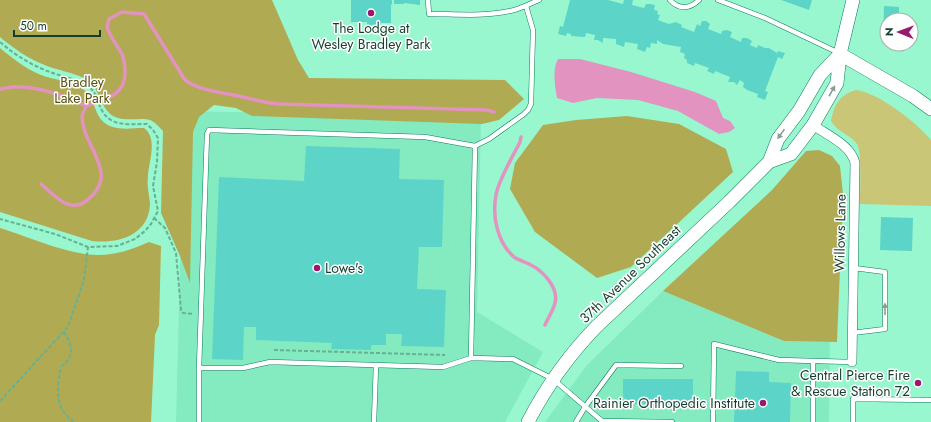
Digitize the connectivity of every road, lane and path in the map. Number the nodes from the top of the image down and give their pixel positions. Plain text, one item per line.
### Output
1 (428, 0) edge
2 (538, 0) edge
3 (670, 0) edge
4 (699, 0) edge
5 (718, 0) edge
6 (852, 0) edge
7 (526, 6) junction
8 (0, 42) edge
9 (840, 54) junction
10 (931, 109) edge
11 (813, 125) junction
12 (475, 146) junction
13 (770, 162) junction
14 (154, 218) junction
15 (0, 219) edge
16 (88, 247) junction
17 (853, 268) junction
18 (201, 314) junction
19 (64, 332) junction
20 (852, 333) junction
21 (274, 350) dead end
22 (445, 355) dead end
23 (471, 358) junction
24 (813, 361) junction
25 (852, 362) joint
26 (376, 365) junction
27 (681, 366) dead end
28 (199, 368) junction
29 (553, 379) junction
30 (931, 400) edge
31 (0, 401) edge
32 (585, 407) junction
33 (74, 422) edge
34 (199, 422) edge
35 (374, 422) edge
36 (528, 422) edge
37 (576, 422) edge
38 (602, 422) edge
39 (663, 422) edge
40 (672, 422) edge
41 (713, 422) edge
42 (813, 422) edge
43 (853, 422) edge

1 - 7 lane
2 - 7 lane
3 - 4 lane
5 - 9 lane
6 - 9 main road, 37th Avenue Southeast
7 - 12 lane
8 - 14 path
9 - 10 main road
11 -> 9 main road, 37th Avenue Southeast
9 -> 13 main road, 37th Avenue Southeast
11 - 13 main road, 37th Avenue Southeast
11 - 17 street, Willows Lane
12 - 18 lane
12 - 23 lane
13 - 29 main road, 37th Avenue Southeast
14 - 16 path
14 - 18 path
15 - 16 path
16 - 19 path
17 - 20 street, Willows Lane
20 -> 17 lane
18 - 28 lane
19 - 31 path
19 - 33 path
20 - 25 street, Willows Lane
21 - 22 path
23 - 26 lane
23 - 29 lane
24 - 25 lane
24 - 41 lane
24 - 42 lane
26 - 28 lane
26 - 35 lane
27 - 32 lane
28 - 34 lane
29 - 32 lane
29 - 36 main road, 37th Avenue Southeast
30 - 43 lane
32 - 37 lane
32 - 38 lane
38 - 39 lane
39 - 40 lane

